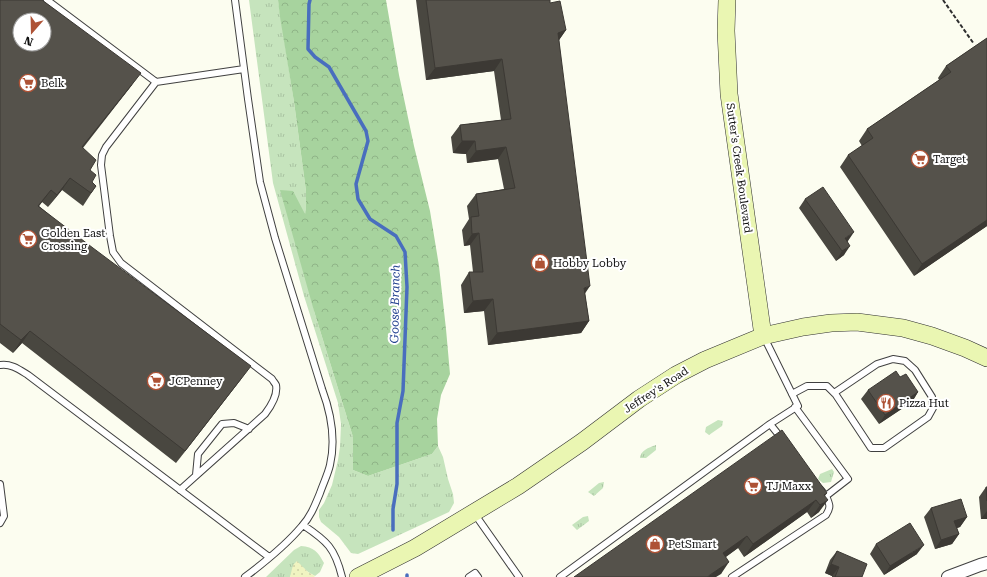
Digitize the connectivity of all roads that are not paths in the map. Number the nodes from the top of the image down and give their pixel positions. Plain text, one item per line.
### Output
1 (47, 0) edge
2 (235, 0) edge
3 (727, 0) edge
4 (244, 69) junction
5 (156, 82) junction
6 (763, 336) junction
7 (987, 358) edge
8 (0, 365) edge
9 (834, 393) junction
10 (792, 394) junction
11 (795, 407) junction
12 (770, 424) junction
13 (248, 429) junction
14 (784, 442) edge
15 (196, 475) junction
16 (0, 484) edge
17 (817, 484) edge
18 (180, 490) junction
19 (826, 496) junction
20 (474, 513) junction
21 (0, 523) edge
22 (303, 525) junction
23 (269, 557) junction
24 (987, 563) edge
25 (515, 576) edge
26 (245, 577) edge
27 (342, 577) edge
28 (358, 577) edge
29 (469, 577) edge
30 (478, 577) edge
31 (560, 577) edge
32 (732, 577) edge
33 (948, 577) edge

1 - 5 lane
2 - 4 lane
3 - 6 street, Sutter's Creek Boulevard
4 - 5 lane
4 - 22 lane
5 - 13 lane
6 - 7 street, Jeffrey's Road
6 - 10 lane
6 - 20 street, Jeffrey's Road
8 - 18 lane
9 - 9 lane
9 - 10 lane
10 - 11 lane
11 - 12 lane
11 - 19 lane
12 - 14 lane
12 - 31 lane
13 - 15 lane
13 - 15 lane
15 - 18 lane
16 - 21 lane
17 - 19 lane
18 - 23 lane
19 - 32 lane
20 - 25 lane
20 - 28 street, Jeffrey's Road
22 - 23 lane
22 - 27 lane
23 - 26 lane
24 - 33 street
29 - 30 lane

